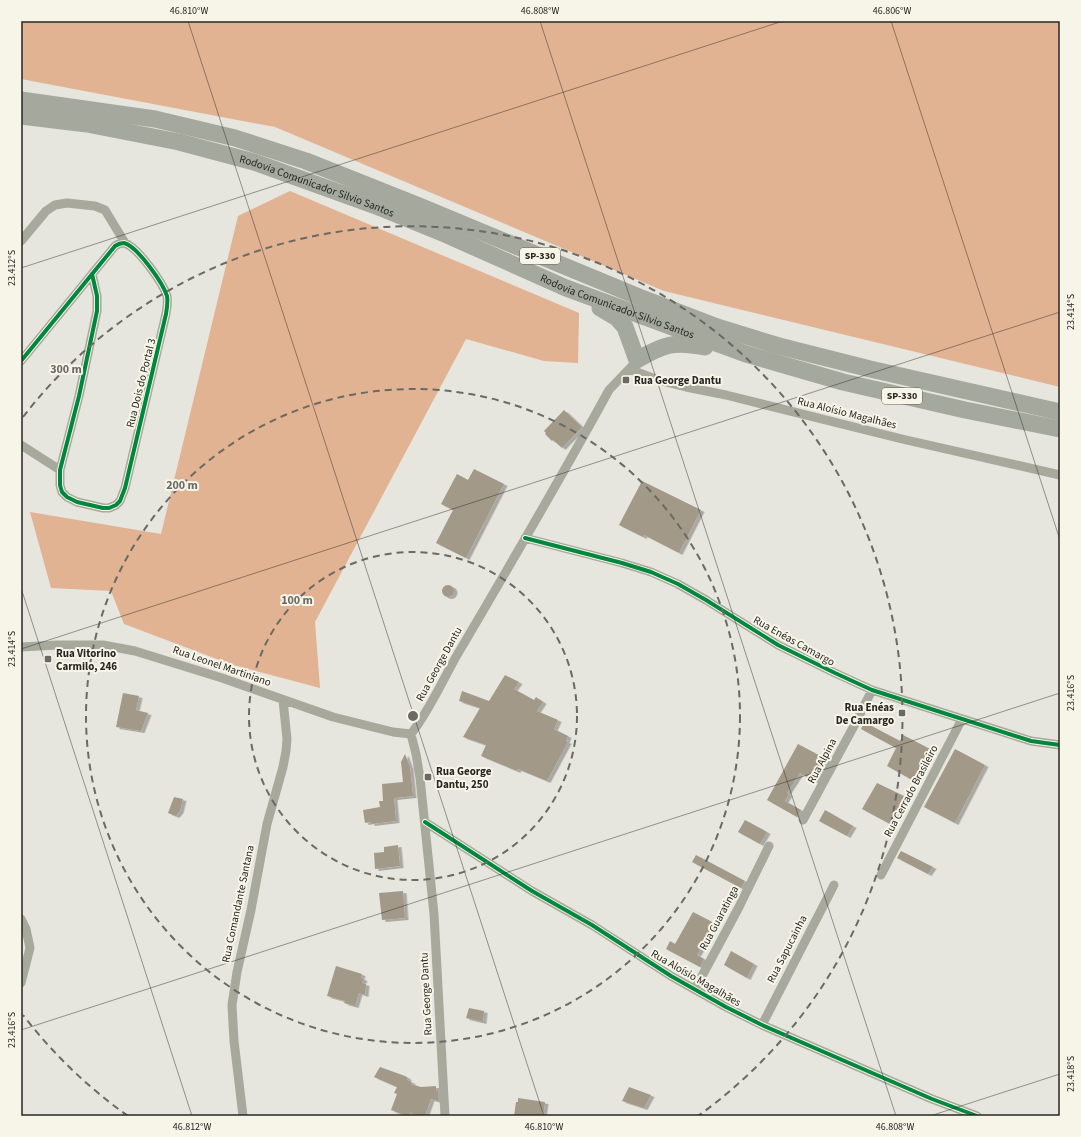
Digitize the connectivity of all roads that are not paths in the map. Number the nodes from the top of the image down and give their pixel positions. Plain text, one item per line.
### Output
1 (21, 100) edge
2 (21, 116) edge
3 (21, 241) edge
4 (124, 243) junction
5 (92, 274) junction
6 (566, 288) junction
7 (746, 354) junction
8 (21, 361) edge
9 (633, 365) junction
10 (1060, 412) edge
11 (1060, 429) edge
12 (21, 445) edge
13 (60, 470) junction
14 (1060, 475) edge
15 (525, 538) junction
16 (21, 647) edge
17 (872, 690) junction
18 (283, 700) junction
19 (962, 719) junction
20 (410, 734) junction
21 (1060, 745) edge
22 (803, 820) dead end
23 (425, 822) junction
24 (769, 846) dead end
25 (881, 875) dead end
26 (834, 885) dead end
27 (21, 919) edge
28 (21, 983) edge
29 (695, 989) junction
30 (762, 1025) junction
31 (243, 1116) edge
32 (445, 1116) edge
33 (977, 1116) edge

1 - 10 highway, Rodovia Comunicador Silvio Santos / SP-330
2 - 6 highway, Rodovia Comunicador Silvio Santos / SP-330
3 - 4 street
4 - 5 street
4 - 13 street, Rua Dois do Portal 3
5 - 8 street
5 - 13 street
6 - 7 highway, Rodovia Comunicador Silvio Santos / SP-330
6 - 9 highway
7 - 9 highway
7 - 11 highway, Rodovia Comunicador Silvio Santos / SP-330
9 - 14 street, Rua Aloísio Magalhães
9 - 15 street, Rua George Dantu
12 - 13 street
15 - 17 street, Rua Enéas Camargo
15 - 20 street, Rua George Dantu
16 - 18 street, Rua Leonel Martiniano
17 - 19 street, Rua Enéas Camargo
17 - 22 street, Rua Alpina
18 - 20 street, Rua Leonel Martiniano
18 - 31 street, Rua Comandante Santana
19 - 21 street, Rua Enéas Camargo
19 - 25 street, Rua Cerrado Brasileiro
20 - 23 street, Rua George Dantu
23 - 29 street, Rua Aloísio Magalhães
23 - 32 street, Rua George Dantu
24 - 29 street, Rua Guaratinga
26 - 30 street, Rua Sapucainha
27 - 28 street
29 - 30 street, Rua Aloísio Magalhães
30 - 33 street, Rua Aloísio Magalhães

